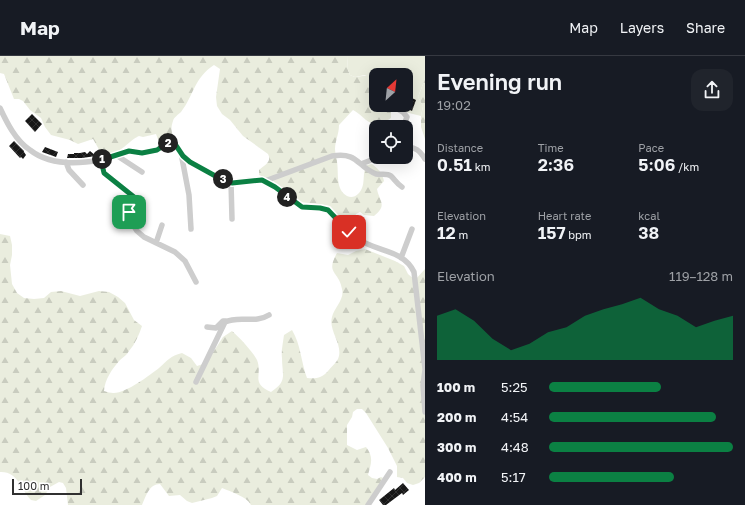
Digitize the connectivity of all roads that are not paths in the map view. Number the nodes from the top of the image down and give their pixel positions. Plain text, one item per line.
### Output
1 (0, 108) edge
2 (413, 147) edge
3 (180, 153) junction
4 (116, 155) junction
5 (425, 159) edge
6 (101, 160) junction
7 (369, 161) edge
8 (66, 162) junction
9 (361, 164) junction
10 (142, 172) dead end
11 (265, 181) junction
12 (231, 182) junction
13 (83, 185) dead end
14 (402, 187) dead end
15 (232, 219) dead end
16 (162, 225) dead end
17 (191, 229) dead end
18 (412, 230) dead end
19 (156, 243) junction
20 (401, 258) junction
21 (196, 282) dead end
22 (269, 315) dead end
23 (228, 321) junction
24 (207, 327) dead end
25 (425, 370) edge
26 (196, 382) dead end
27 (425, 412) edge
28 (390, 472) dead end
29 (368, 505) edge

1 - 8 street
2 - 5 street
3 - 4 street
3 - 12 street
3 - 17 street
4 - 6 street
4 - 10 street
6 - 8 street
6 - 19 street
7 - 9 street
8 - 13 street
9 - 11 street
9 - 14 street
11 - 12 street
11 - 20 street
12 - 15 street
16 - 19 street
18 - 20 street
19 - 21 street
20 - 25 street
22 - 23 street
23 - 24 street
23 - 26 street
25 - 27 street
28 - 29 street

